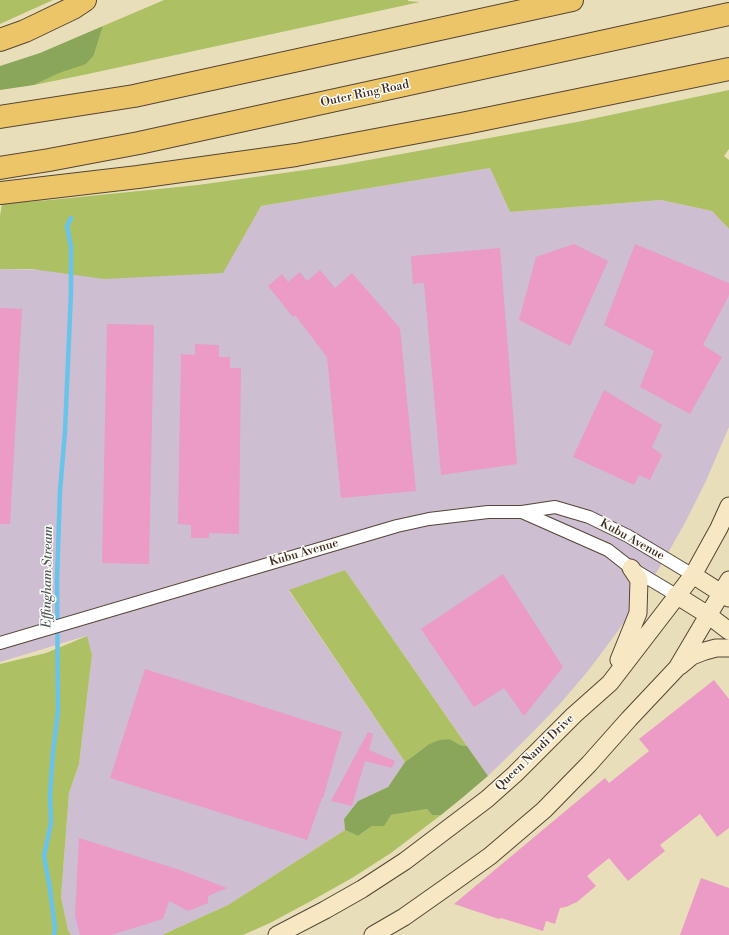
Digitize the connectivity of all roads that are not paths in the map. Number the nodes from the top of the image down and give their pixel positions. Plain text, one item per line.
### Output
1 (86, 0) edge
2 (572, 0) edge
3 (729, 14) edge
4 (0, 40) edge
5 (729, 69) edge
6 (0, 117) edge
7 (0, 168) edge
8 (0, 193) edge
9 (729, 506) edge
10 (522, 512) junction
11 (631, 568) junction
12 (693, 575) junction
13 (726, 591) edge
14 (676, 595) junction
15 (708, 614) junction
16 (729, 631) edge
17 (0, 644) edge
18 (729, 648) edge
19 (677, 668) junction
20 (610, 683) junction
21 (277, 935) edge
22 (373, 935) edge

1 - 4 highway
2 - 6 highway
3 - 7 highway, Outer Ring Road
5 - 8 highway
9 - 12 main road, Queen Nandi Drive
10 - 11 street, Kubu Avenue
10 - 12 street, Kubu Avenue
10 - 17 street, Kubu Avenue
11 - 14 street, Kubu Avenue
11 - 20 main road
12 - 13 main road
12 - 14 main road, Queen Nandi Drive
13 - 15 main road
14 - 15 main road
14 - 20 main road, Queen Nandi Drive
15 - 16 main road
15 - 19 main road
18 - 19 main road
19 - 22 main road
20 - 21 main road, Queen Nandi Drive

